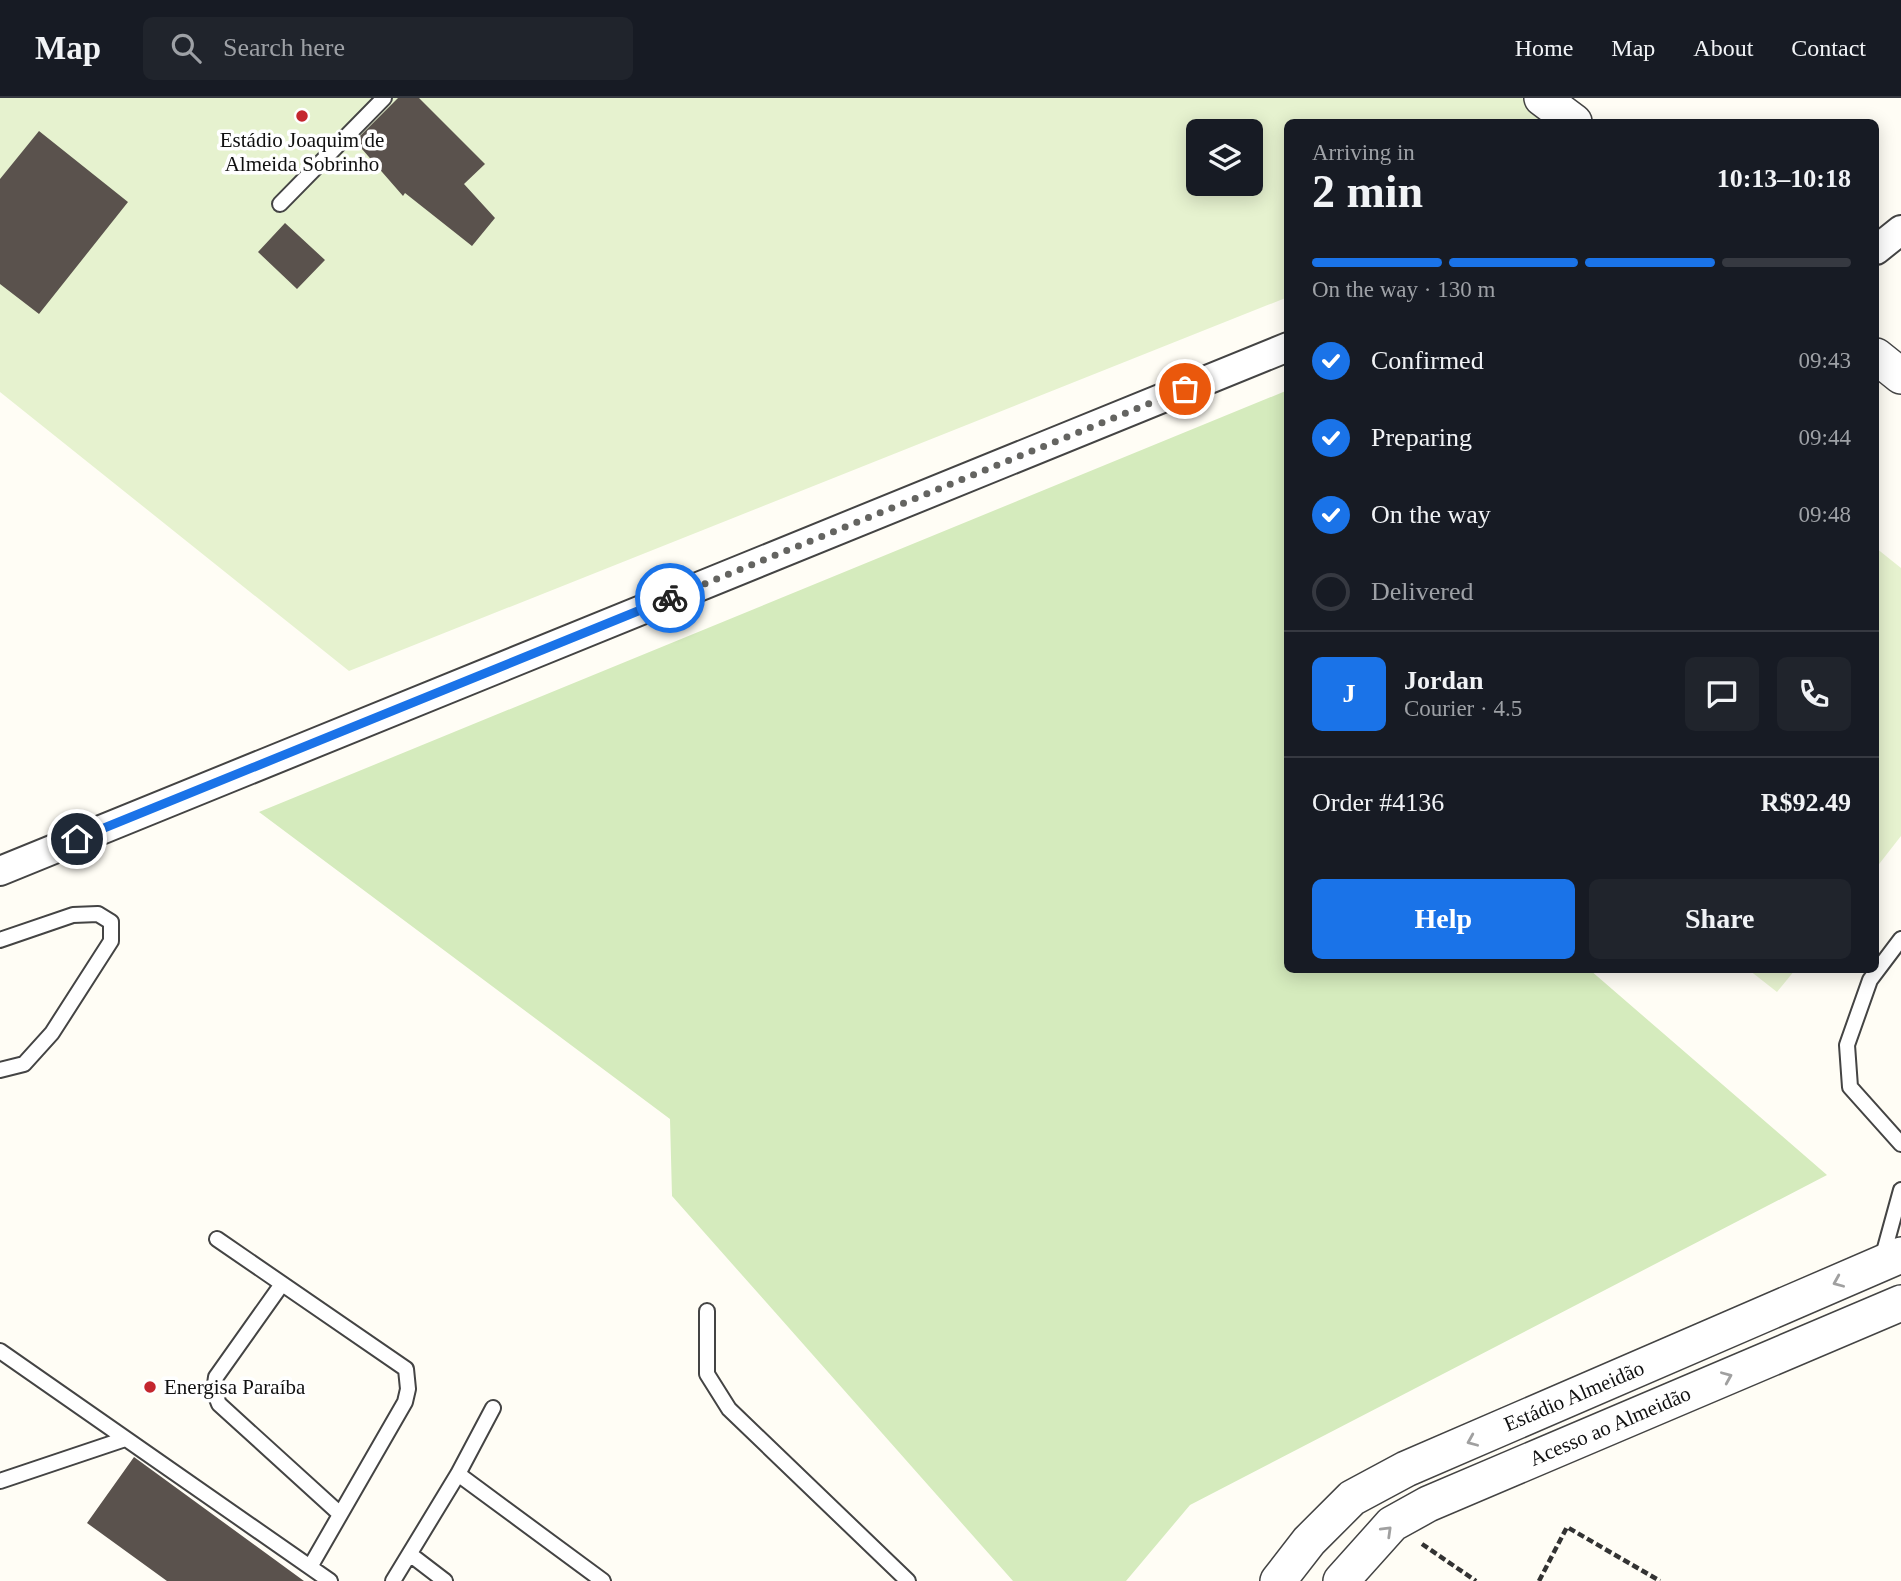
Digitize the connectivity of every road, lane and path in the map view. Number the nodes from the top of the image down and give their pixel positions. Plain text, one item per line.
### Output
1 (384, 98) edge
2 (1542, 98) edge
3 (1570, 119) edge
4 (280, 204) dead end
5 (1901, 230) edge
6 (1879, 248) edge
7 (1284, 349) edge
8 (1879, 358) edge
9 (1901, 376) edge
10 (0, 871) edge
11 (1901, 939) edge
12 (0, 940) edge
13 (1879, 968) edge
14 (1875, 973) edge
15 (0, 1070) edge
16 (1901, 1144) edge
17 (1901, 1190) edge
18 (217, 1239) dead end
19 (1891, 1259) edge
20 (282, 1284) junction
21 (1901, 1303) edge
22 (707, 1311) dead end
23 (0, 1351) edge
24 (493, 1408) dead end
25 (125, 1439) junction
26 (458, 1474) junction
27 (0, 1480) edge
28 (340, 1514) junction
29 (1392, 1524) junction
30 (411, 1555) junction
31 (310, 1567) junction
32 (594, 1578) edge
33 (330, 1581) edge
34 (393, 1581) edge
35 (445, 1581) edge
36 (908, 1581) edge
37 (1278, 1581) edge
38 (1341, 1581) edge
39 (1476, 1581) edge
40 (1539, 1581) edge
41 (1660, 1581) edge

1 - 4 lane
2 - 3 street
5 - 6 street
7 - 10 street
8 - 9 street
11 - 13 lane
12 - 15 lane
14 - 16 lane
17 - 19 lane
18 - 20 lane
19 -> 37 street, Estádio Almeidão
20 - 28 lane
20 - 28 lane
29 -> 21 street, Acesso ao Almeidão
22 - 36 lane
23 - 25 lane
24 - 26 lane
25 - 27 lane
25 - 31 lane
26 - 30 lane
26 - 32 lane
28 - 31 lane
38 -> 29 street, Acesso ao Almeidão
29 - 39 path
30 - 34 lane
30 - 35 lane
31 - 33 lane
40 - 41 path

